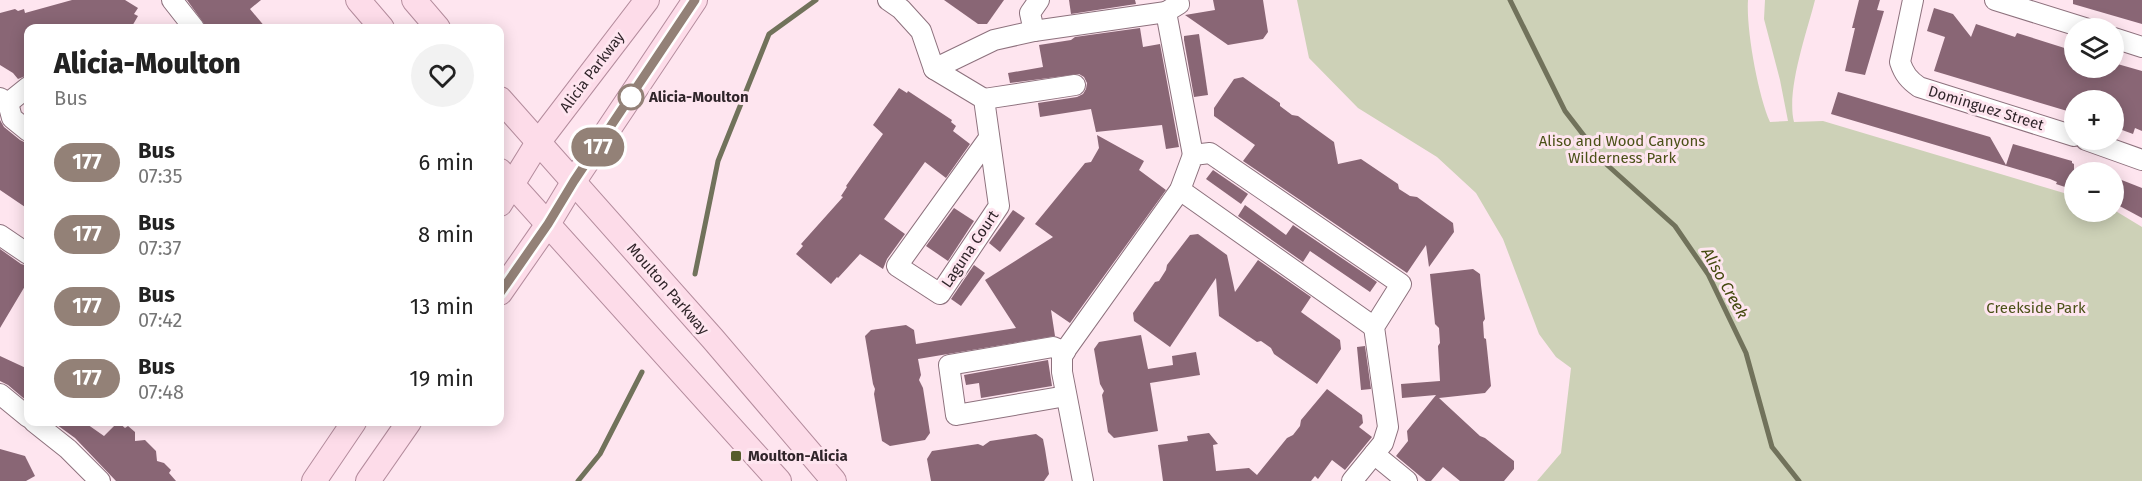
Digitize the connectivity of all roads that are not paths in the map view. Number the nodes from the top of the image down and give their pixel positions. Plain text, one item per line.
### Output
1 (172, 0) edge
2 (358, 0) edge
3 (414, 0) edge
4 (647, 0) edge
5 (695, 0) edge
6 (1039, 0) edge
7 (1913, 0) edge
8 (1995, 0) edge
9 (892, 3) edge
10 (2018, 3) edge
11 (1172, 6) edge
12 (2064, 20) edge
13 (191, 24) edge
14 (379, 24) edge
15 (435, 24) edge
16 (1034, 31) junction
17 (2124, 41) edge
18 (2142, 47) edge
19 (934, 69) junction
20 (1075, 85) dead end
21 (24, 89) edge
22 (984, 99) junction
23 (4, 100) edge
24 (504, 104) edge
25 (24, 128) edge
26 (2064, 133) edge
27 (989, 138) junction
28 (537, 144) junction
29 (2114, 150) edge
30 (1193, 155) junction
31 (2142, 160) edge
32 (574, 181) junction
33 (504, 187) edge
34 (1180, 190) junction
35 (548, 224) junction
36 (0, 235) edge
37 (24, 251) edge
38 (504, 287) edge
39 (1374, 327) junction
40 (1065, 352) junction
41 (0, 394) edge
42 (1066, 396) junction
43 (24, 414) edge
44 (39, 426) edge
45 (351, 426) edge
46 (406, 426) edge
47 (1374, 454) junction
48 (100, 481) edge
49 (314, 481) edge
50 (368, 481) edge
51 (779, 481) edge
52 (834, 481) edge
53 (1083, 481) edge
54 (1352, 481) edge
55 (1407, 481) edge

1 - 13 street
2 - 14 main road
3 - 15 main road
4 - 28 main road, Alicia Parkway
5 - 32 main road
6 - 16 street
7 - 26 street, Dominguez Street
8 - 10 street
9 - 19 street
10 - 12 street
11 - 16 street
11 - 30 street
16 - 19 street
17 - 18 street
19 - 22 street
20 - 22 street
21 - 23 street
22 - 27 street, Laguna Court
23 - 25 street
24 - 28 main road, Moulton Parkway
27 - 27 street, Laguna Court
28 - 32 main road, Moulton Parkway
28 - 33 main road, Alicia Parkway
29 - 31 street
30 - 34 street
30 - 39 street
32 - 35 main road
32 - 52 main road, Moulton Parkway
33 - 35 main road
34 - 39 street
34 - 40 street
35 - 38 main road
35 - 51 main road
36 - 37 street
39 - 47 street
40 - 42 street
40 - 42 street
41 - 43 street
42 - 53 street
44 - 48 street
45 - 49 main road
46 - 50 main road
47 - 54 street
47 - 55 street

